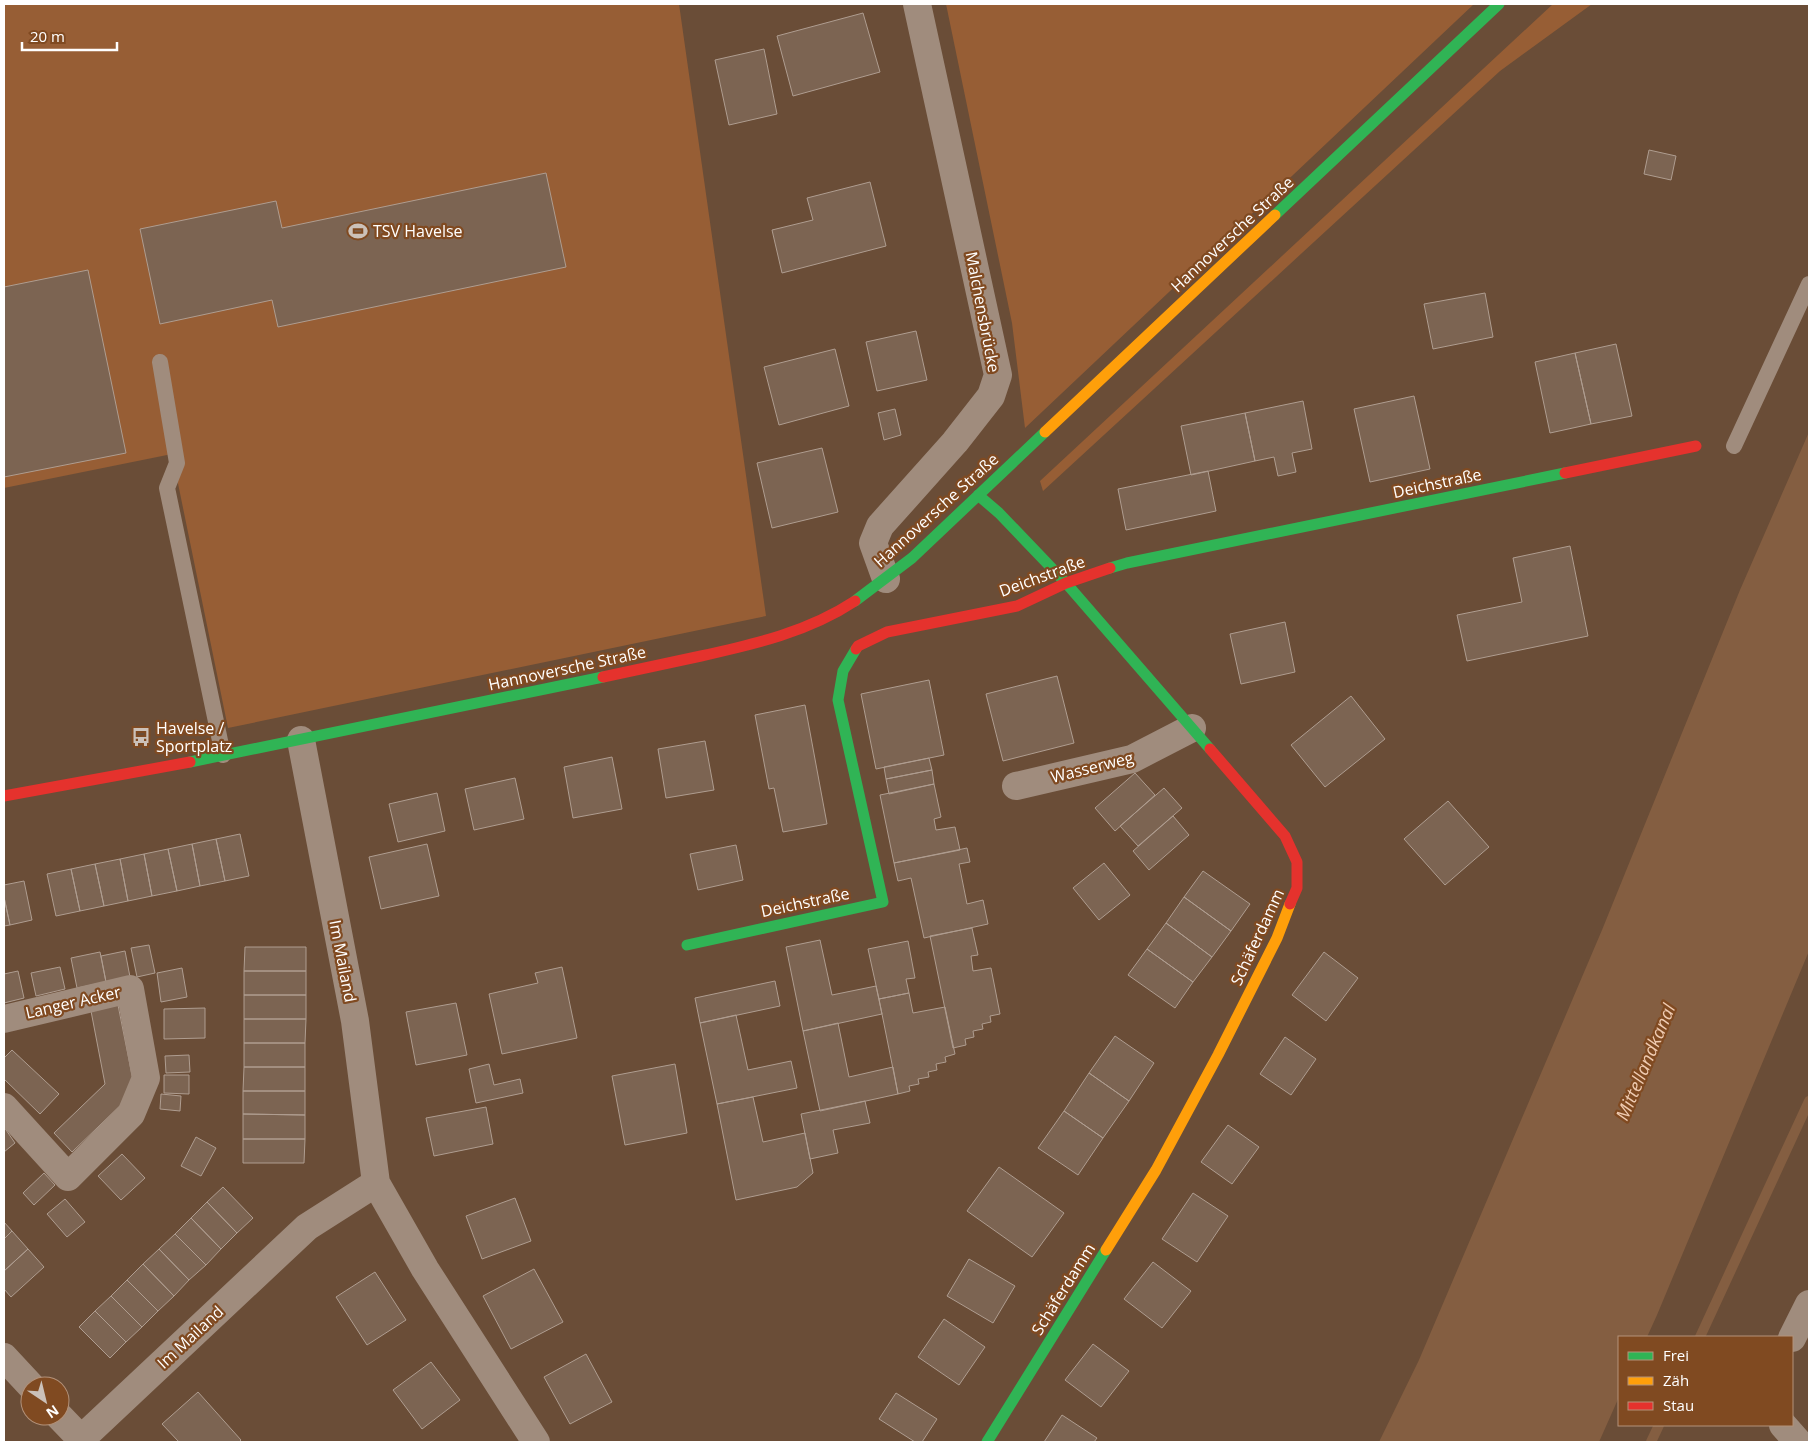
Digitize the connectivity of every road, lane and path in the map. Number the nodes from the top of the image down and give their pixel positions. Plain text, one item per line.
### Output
1 (917, 4) edge
2 (1499, 4) edge
3 (1809, 284) edge
4 (160, 362) dead end
5 (1696, 446) dead end
6 (1734, 446) dead end
7 (978, 495) junction
8 (886, 579) junction
9 (1066, 583) junction
10 (1192, 728) junction
11 (301, 740) junction
12 (223, 755) junction
13 (1016, 786) dead end
14 (4, 796) edge
15 (687, 945) dead end
16 (4, 1019) edge
17 (4, 1107) edge
18 (376, 1182) junction
19 (1809, 1304) edge
20 (1793, 1336) edge
21 (4, 1357) edge
22 (22, 1376) edge
23 (68, 1426) edge
24 (1784, 1426) edge
25 (81, 1441) edge
26 (536, 1442) edge
27 (987, 1442) edge
28 (1798, 1442) edge

1 - 8 street, Malchensbrücke
2 - 7 street, Hannoversche Straße
3 - 6 lane
4 - 12 lane
5 - 9 street, Deichstraße
7 - 8 street, Hannoversche Straße
7 - 9 street, Schäferdamm
8 - 11 street, Hannoversche Straße
9 - 10 street, Schäferdamm
9 - 15 street, Deichstraße
10 - 13 street, Wasserweg
10 - 27 street, Schäferdamm
11 - 12 street, Hannoversche Straße
11 - 18 street, Im Mailand
12 - 14 street, Hannoversche Straße
16 - 17 street, Langer Acker
18 - 25 street, Im Mailand
18 - 26 street, Im Mailand
19 - 20 street
21 - 22 street
23 - 25 street
24 - 28 street

